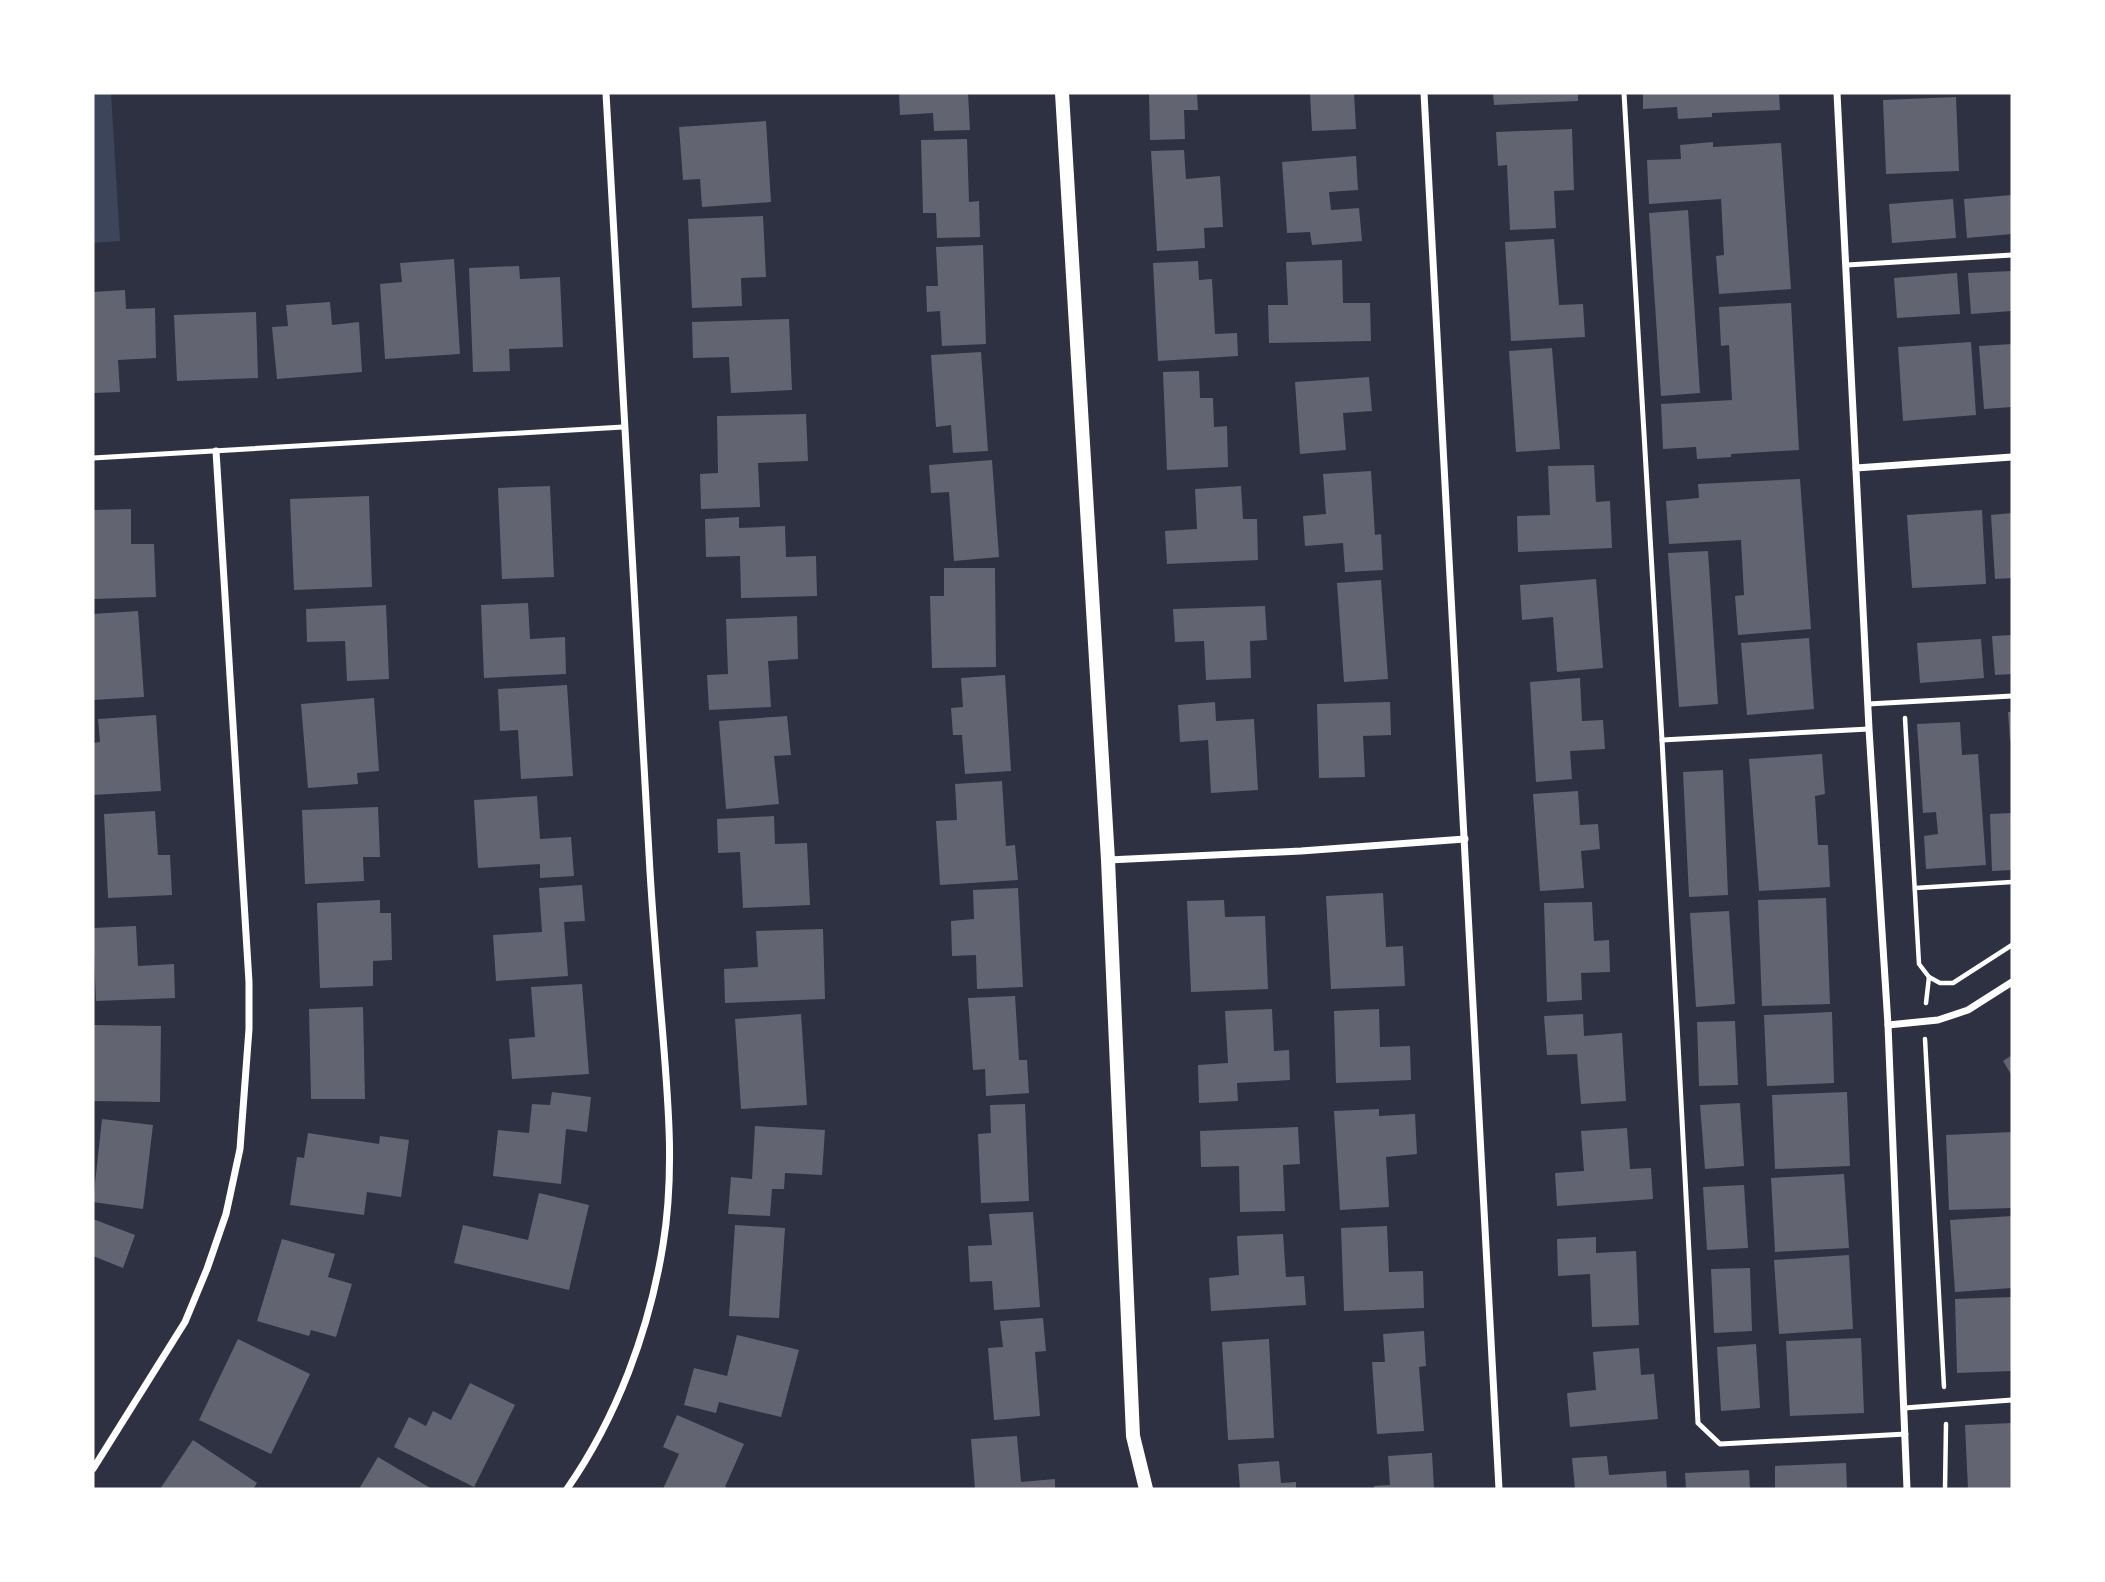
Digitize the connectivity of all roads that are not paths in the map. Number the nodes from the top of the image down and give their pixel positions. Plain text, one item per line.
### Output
1 (606, 93) edge
2 (1062, 93) edge
3 (1424, 93) edge
4 (1624, 93) edge
5 (1836, 93) edge
6 (2012, 255) edge
7 (1847, 265) junction
8 (623, 427) junction
9 (216, 451) junction
10 (2012, 457) edge
11 (93, 458) edge
12 (1856, 468) junction
13 (2012, 696) edge
14 (1868, 704) junction
15 (1869, 730) junction
16 (1662, 740) junction
17 (1465, 839) junction
18 (1108, 860) junction
19 (2012, 982) edge
20 (1888, 1026) junction
21 (2012, 1400) edge
22 (1904, 1408) junction
23 (1906, 1434) junction
24 (93, 1469) edge
25 (568, 1489) edge
26 (1146, 1489) edge
27 (1499, 1489) edge
28 (1907, 1489) edge

1 - 8 street
2 - 18 main road
3 - 17 street
4 - 16 lane
5 - 7 street
6 - 7 lane
7 - 12 street
8 - 9 lane
8 - 25 street
9 - 11 lane
9 - 24 street
10 - 12 street
12 - 14 street
13 - 14 lane
14 - 15 street
15 - 16 lane
15 - 20 street
16 - 23 lane
17 - 18 street
17 - 27 street
18 - 26 main road
19 - 20 street
20 - 22 street
21 - 22 lane
22 - 23 street
23 - 28 street

